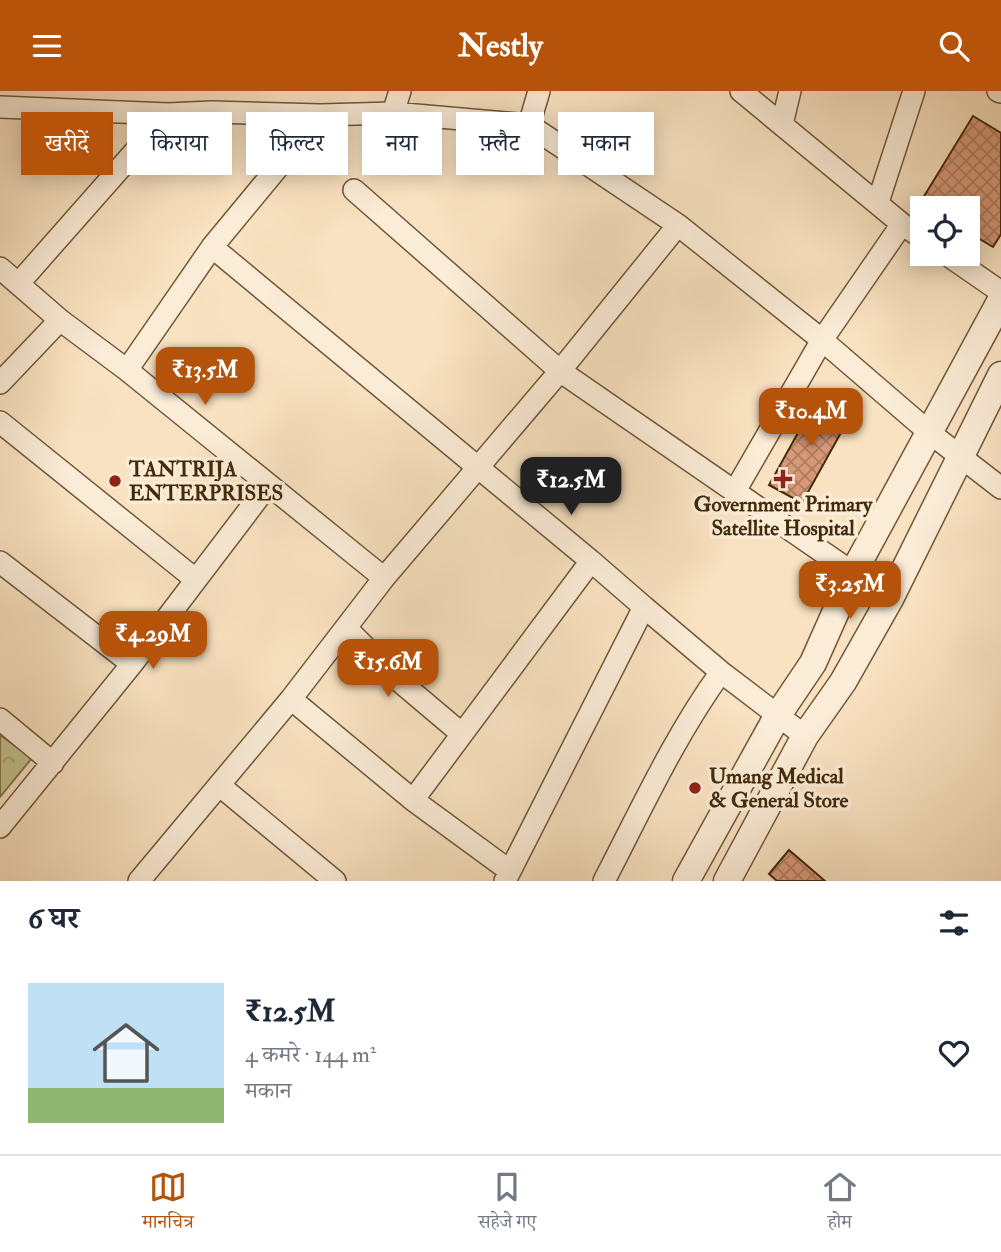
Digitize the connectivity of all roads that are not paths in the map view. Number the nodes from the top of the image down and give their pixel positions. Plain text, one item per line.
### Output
1 (400, 91) edge
2 (539, 91) edge
3 (741, 91) edge
4 (790, 91) edge
5 (914, 91) edge
6 (91, 100) edge
7 (214, 101) edge
8 (0, 107) edge
9 (157, 112) edge
10 (175, 112) edge
11 (298, 112) edge
12 (393, 112) edge
13 (533, 112) edge
14 (782, 124) junction
15 (544, 135) edge
16 (127, 160) edge
17 (271, 175) edge
18 (354, 190) dead end
19 (877, 202) junction
20 (902, 224) junction
21 (678, 225) junction
22 (910, 230) edge
23 (212, 247) junction
24 (963, 266) edge
25 (0, 268) edge
26 (18, 284) junction
27 (1001, 292) edge
28 (1001, 300) edge
29 (60, 320) junction
30 (822, 340) junction
31 (127, 370) junction
32 (560, 370) junction
33 (1001, 375) edge
34 (0, 383) edge
35 (0, 422) edge
36 (930, 433) junction
37 (960, 456) junction
38 (478, 468) junction
39 (268, 485) junction
40 (1001, 488) edge
41 (735, 491) junction
42 (592, 561) junction
43 (0, 562) edge
44 (853, 573) junction
45 (384, 578) junction
46 (195, 579) junction
47 (644, 607) junction
48 (346, 628) junction
49 (132, 664) junction
50 (721, 672) junction
51 (291, 699) junction
52 (778, 715) junction
53 (0, 719) edge
54 (462, 734) junction
55 (805, 736) junction
56 (53, 763) junction
57 (219, 785) junction
58 (413, 800) junction
59 (0, 827) edge
60 (507, 876) edge
61 (139, 881) edge
62 (335, 881) edge
63 (604, 881) edge
64 (686, 881) edge
65 (727, 881) edge

1 - 12 street
2 - 13 street
3 - 14 street
4 - 14 street
5 - 19 street
6 - 8 street
6 - 9 street
7 - 10 street
7 - 11 street
14 - 19 street
15 - 21 street
16 - 26 street
17 - 23 street
18 - 32 street
19 - 20 street
20 - 22 street
20 - 30 street
21 - 30 street
21 - 32 street
23 - 31 street
23 - 38 street
24 - 27 street
25 - 26 street
26 - 29 street
28 - 36 street
29 - 31 street
29 - 34 street
30 - 36 street
30 - 41 street
31 - 39 street
32 - 38 street
32 - 41 street
33 - 37 street
35 - 46 street
36 - 37 street
36 - 44 street
37 - 40 street
37 - 55 street
38 - 42 street
38 - 45 street
39 - 45 street
39 - 46 street
41 - 44 street
42 - 47 street
42 - 54 street
43 - 49 street
44 - 52 street
45 - 48 street
46 - 49 street
47 - 50 street
47 - 60 street
48 - 51 street
48 - 54 street
49 - 56 street
50 - 52 street
50 - 63 street
51 - 57 street
51 - 58 street
52 - 55 street
52 - 64 street
53 - 56 street
54 - 58 street
55 - 65 street
56 - 59 street
57 - 61 street
57 - 62 street
58 - 60 street

